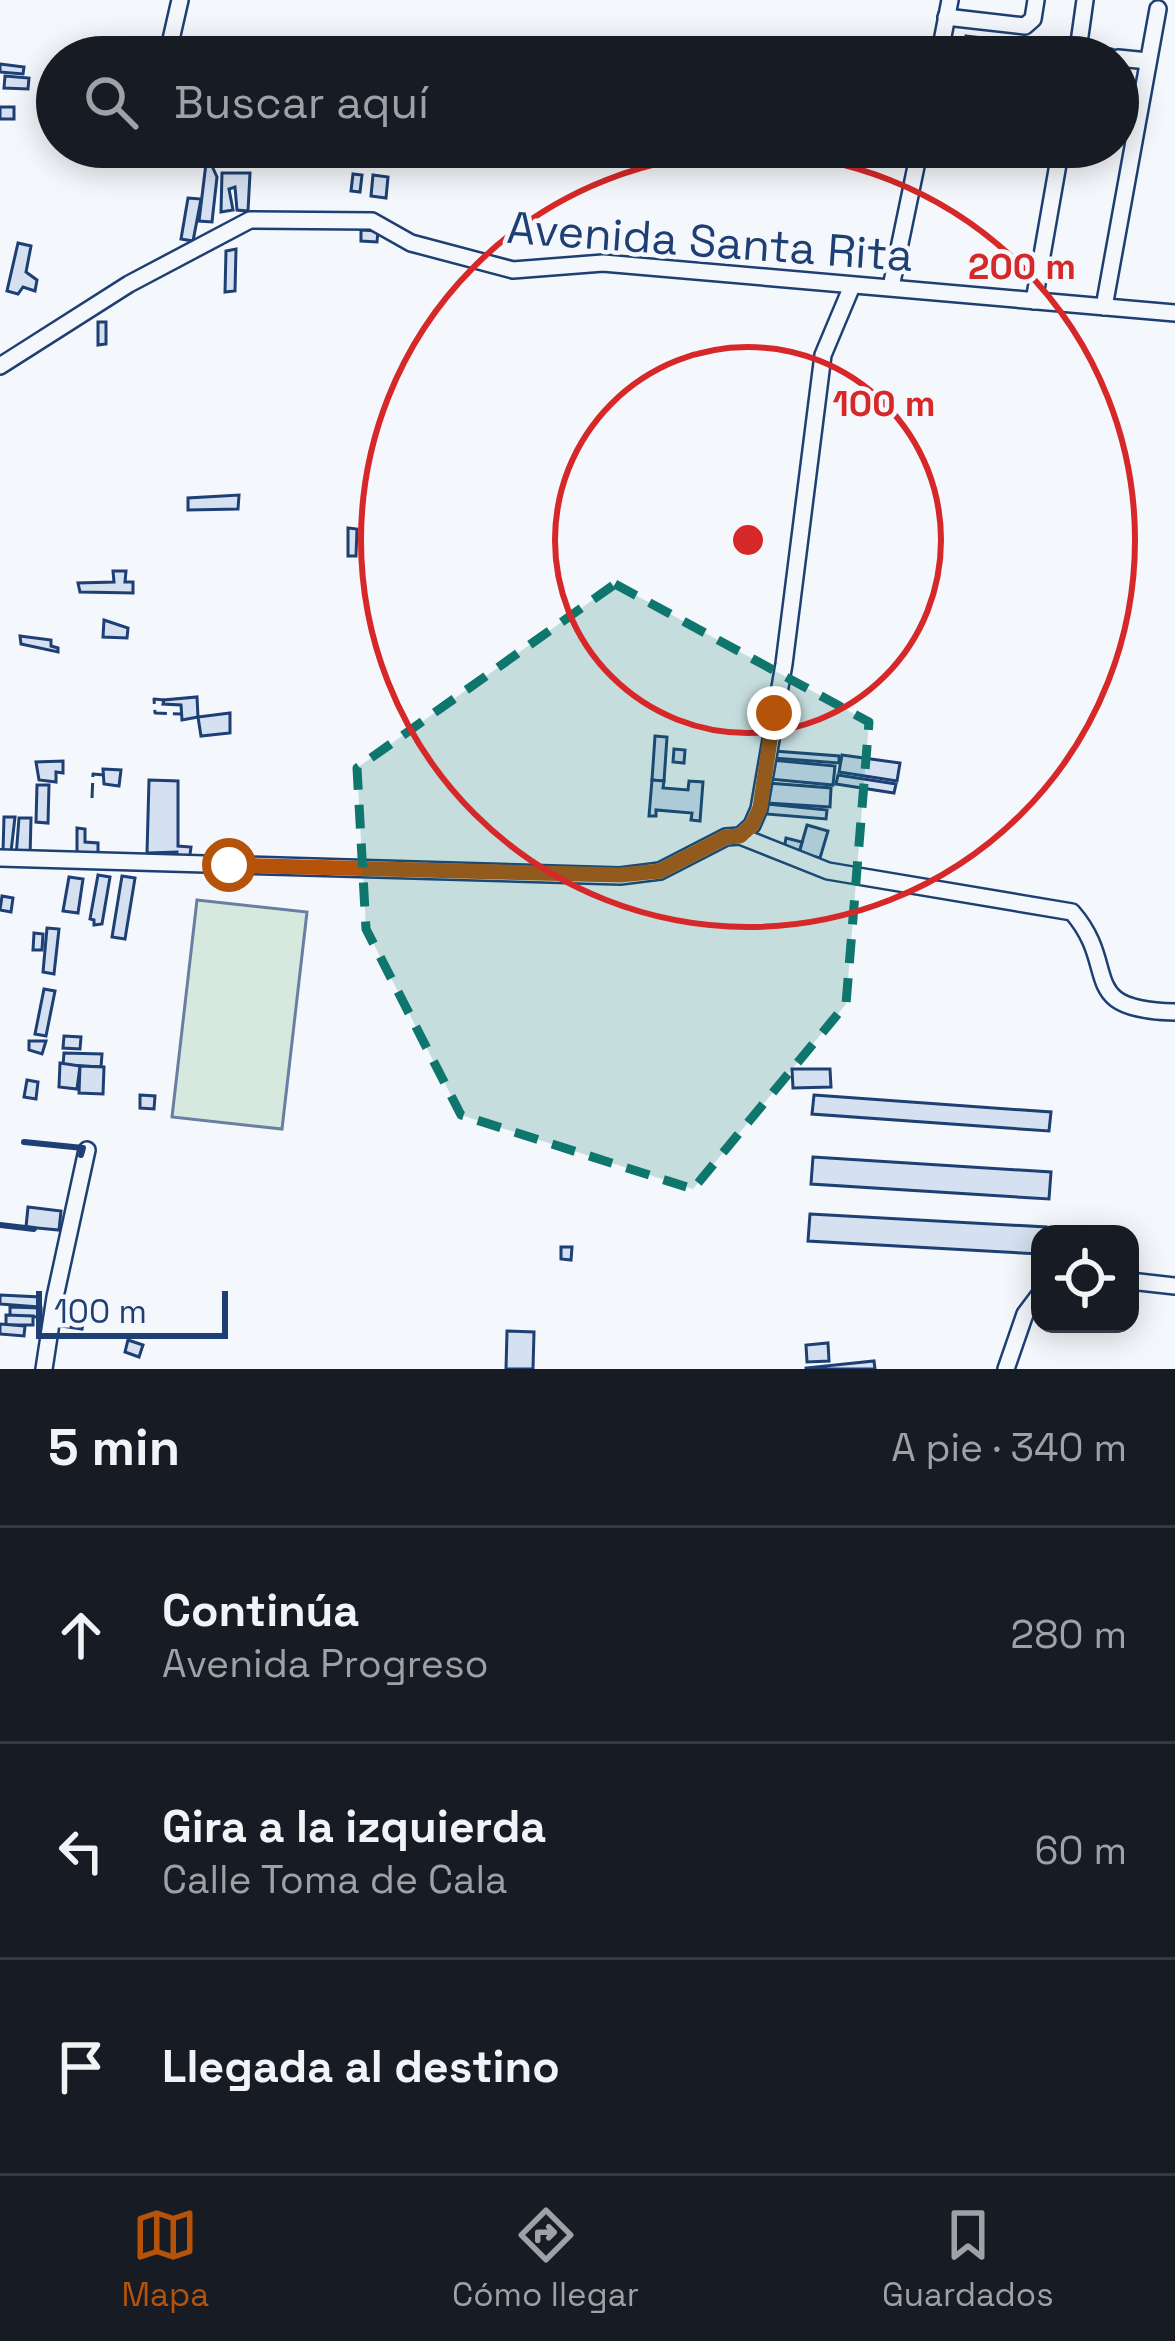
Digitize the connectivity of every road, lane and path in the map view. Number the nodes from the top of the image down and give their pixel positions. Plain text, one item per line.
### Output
1 (179, 0) edge
2 (1036, 0) edge
3 (1085, 0) edge
4 (948, 8) edge
5 (1158, 9) dead end
6 (171, 36) edge
7 (1080, 36) edge
8 (1139, 60) edge
9 (1148, 61) junction
10 (1139, 112) edge
11 (916, 168) edge
12 (1057, 168) edge
13 (1129, 168) edge
14 (852, 286) junction
15 (891, 286) junction
16 (1034, 301) junction
17 (1105, 307) junction
18 (1175, 313) edge
19 (0, 366) edge
20 (740, 836) junction
21 (0, 858) edge
22 (1175, 1012) edge
23 (87, 1150) dead end
24 (1139, 1282) edge
25 (1175, 1286) edge
26 (1031, 1307) edge
27 (44, 1369) edge
28 (1006, 1369) edge

1 - 6 street
2 - 4 street
3 - 7 street
5 - 9 street
8 - 9 street
9 - 10 street
11 - 15 street
12 - 16 street
13 - 17 street
14 - 15 street, Avenida Santa Rita
14 - 19 street, Avenida Santa Rita
14 - 20 street
15 - 16 street, Avenida Santa Rita
16 - 17 street, Avenida Santa Rita
17 - 18 street, Avenida Santa Rita
20 - 21 street
20 - 22 street
23 - 27 street
24 - 25 street
26 - 28 street

